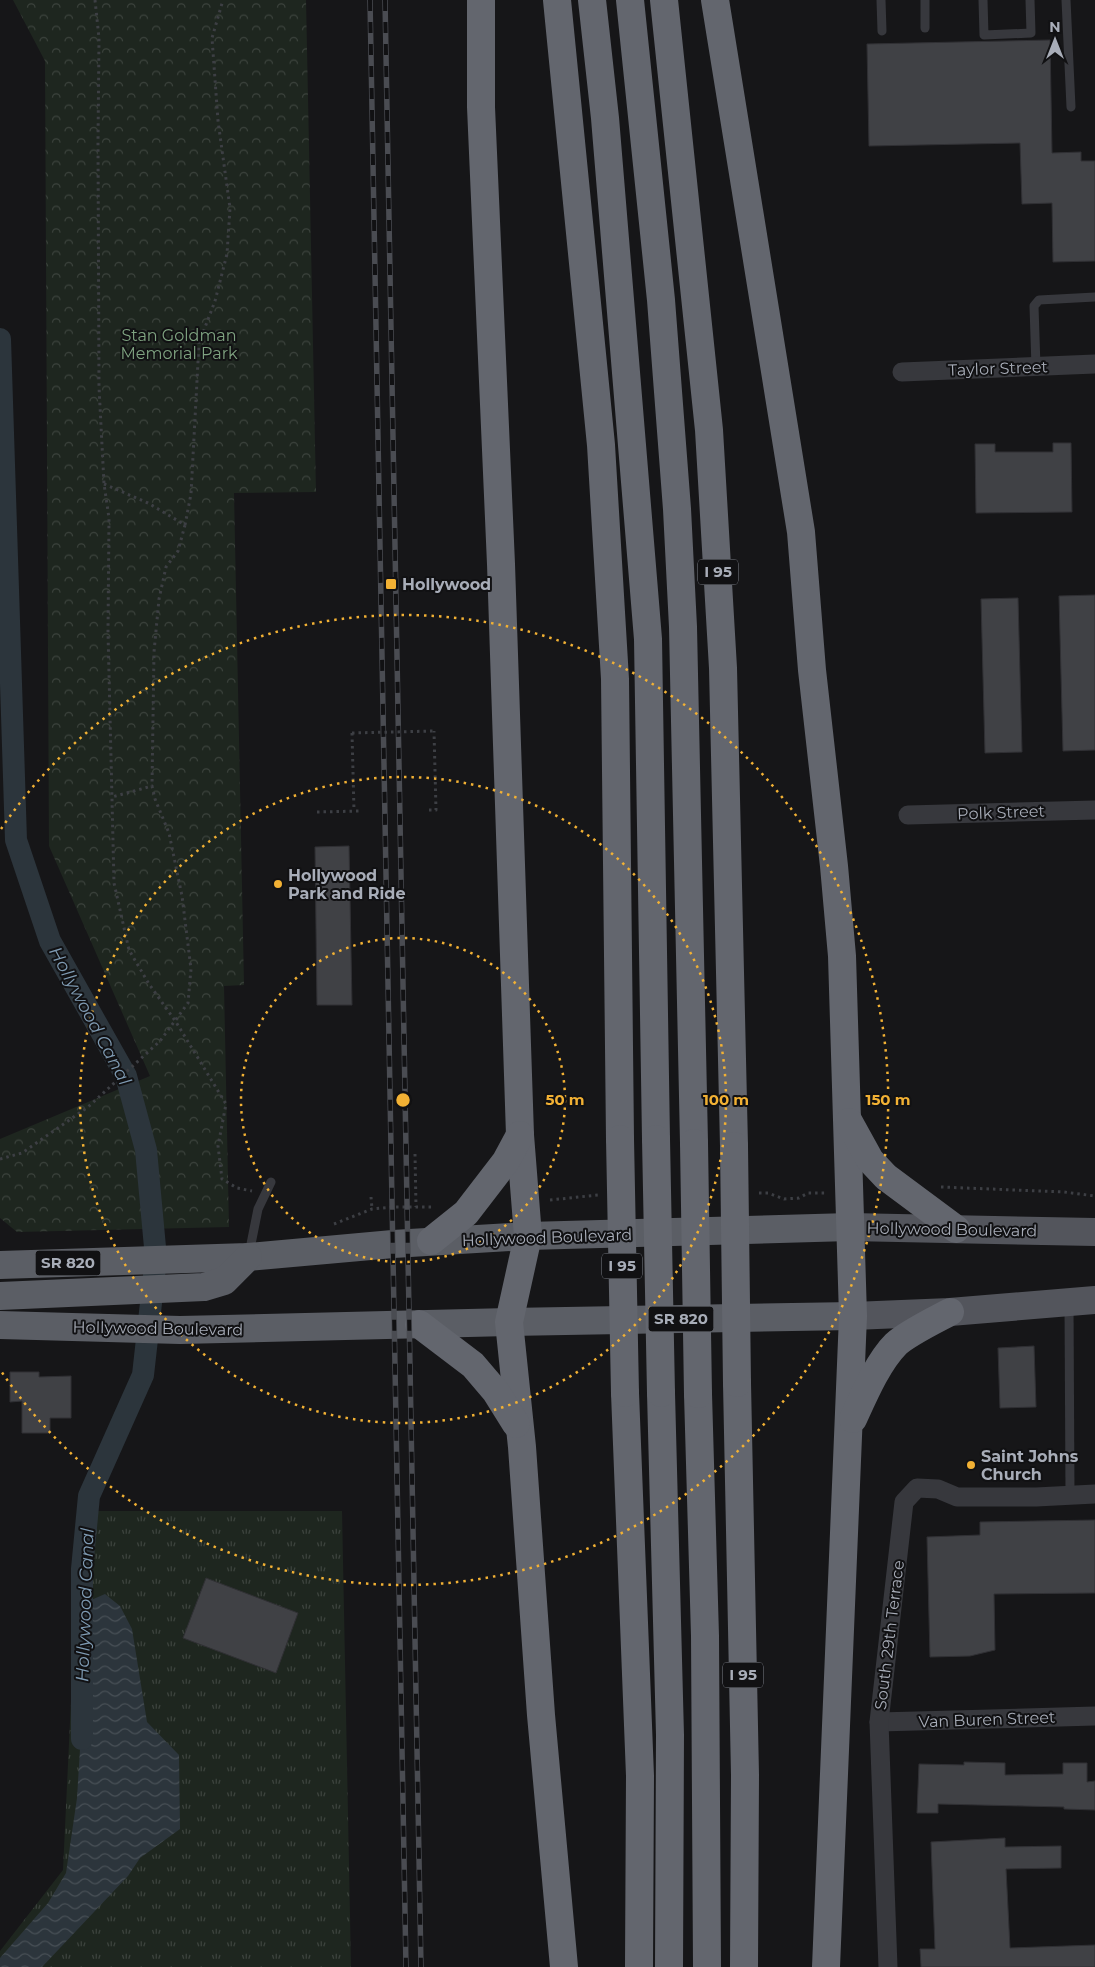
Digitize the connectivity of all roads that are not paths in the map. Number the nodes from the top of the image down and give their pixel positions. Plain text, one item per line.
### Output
1 (481, 0) edge
2 (557, 0) edge
3 (592, 0) edge
4 (630, 0) edge
5 (664, 0) edge
6 (715, 0) edge
7 (881, 0) edge
8 (925, 0) edge
9 (983, 0) edge
10 (1030, 0) edge
11 (1066, 0) edge
12 (925, 28) dead end
13 (882, 31) dead end
14 (1071, 107) dead end
15 (1095, 297) edge
16 (1095, 364) edge
17 (1036, 366) junction
18 (902, 372) dead end
19 (1095, 810) edge
20 (908, 815) dead end
21 (846, 1116) junction
22 (520, 1135) junction
23 (271, 1182) dead end
24 (850, 1227) junction
25 (956, 1229) junction
26 (1095, 1232) edge
27 (528, 1236) junction
28 (431, 1241) junction
29 (248, 1257) junction
30 (0, 1265) edge
31 (0, 1296) edge
32 (1082, 1300) edge
33 (950, 1312) junction
34 (853, 1316) junction
35 (509, 1322) junction
36 (419, 1324) junction
37 (0, 1325) edge
38 (848, 1429) junction
39 (520, 1432) junction
40 (1095, 1494) edge
41 (1070, 1495) junction
42 (1095, 1716) edge
43 (879, 1722) junction
44 (564, 1967) edge
45 (639, 1967) edge
46 (669, 1967) edge
47 (707, 1967) edge
48 (744, 1967) edge
49 (826, 1967) edge
50 (888, 1967) edge

1 - 22 highway
2 - 45 highway, I 95, bridge
3 - 46 highway, bridge
4 - 47 highway, bridge
5 - 48 highway, I 95, bridge
6 - 21 highway
7 - 13 lane
8 - 12 lane
9 - 10 lane
11 - 14 lane
15 - 17 lane
16 - 17 street, Taylor Street
17 - 18 street, Taylor Street
19 - 20 street, Polk Street
21 - 24 highway
21 - 25 highway
22 - 27 highway
22 - 28 highway
23 - 29 lane
24 - 25 main road, Hollywood Boulevard / SR 820
24 - 27 highway, Hollywood Boulevard / SR 820
24 - 34 highway
25 - 26 main road, Hollywood Boulevard / SR 820
27 - 28 highway, Hollywood Boulevard / SR 820
27 - 35 highway
28 - 29 highway, Hollywood Boulevard / SR 820
29 - 30 highway, Hollywood Boulevard / SR 820
29 - 31 highway
32 - 33 main road, Hollywood Boulevard / SR 820
32 - 41 lane
33 - 34 main road, Hollywood Boulevard / SR 820
33 - 38 highway
34 - 35 highway, Hollywood Boulevard / SR 820
34 - 38 highway
35 - 36 highway, Hollywood Boulevard / SR 820
35 - 39 highway
36 - 37 highway, Hollywood Boulevard / SR 820
36 - 39 highway
38 - 49 highway
39 - 44 highway
40 - 41 street, South 29th Terrace
41 - 43 street, South 29th Terrace
42 - 43 street, Van Buren Street
43 - 50 street, South 29th Terrace

